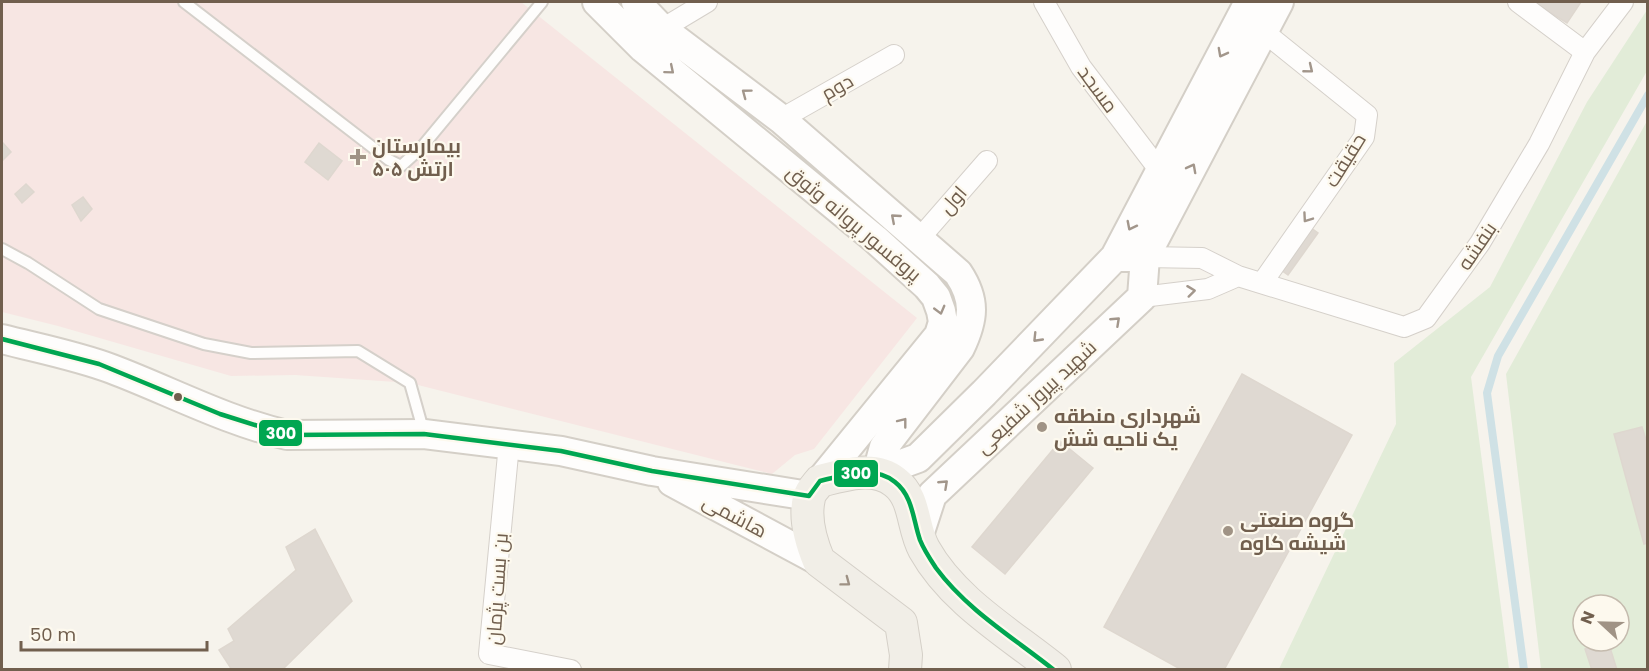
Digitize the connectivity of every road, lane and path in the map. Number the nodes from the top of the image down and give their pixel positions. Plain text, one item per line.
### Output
1 (184, 2) edge
2 (542, 2) edge
3 (597, 2) edge
4 (636, 2) edge
5 (707, 2) edge
6 (1044, 2) edge
7 (1279, 2) edge
8 (1518, 2) edge
9 (1623, 2) edge
10 (1251, 17) edge
11 (652, 38) junction
12 (1585, 52) junction
13 (894, 55) dead end
14 (781, 119) junction
15 (758, 143) junction
16 (987, 161) dead end
17 (1160, 171) junction
18 (919, 239) junction
19 (2, 249) edge
20 (1115, 257) junction
21 (1145, 257) junction
22 (1238, 276) junction
23 (1263, 283) junction
24 (1142, 297) junction
25 (2, 339) edge
26 (942, 371) junction
27 (984, 393) junction
28 (424, 434) junction
29 (509, 444) junction
30 (652, 471) junction
31 (877, 473) junction
32 (814, 489) junction
33 (919, 535) junction
34 (819, 561) junction
35 (488, 662) edge
36 (571, 669) edge
37 (905, 669) edge
38 (1055, 669) edge

1 - 2 lane
3 - 11 main road, پروفسور پروانه وثوق
4 - 11 main road, پروفسور پروانه وثوق
5 - 11 street
6 - 17 street, مسجد
7 - 10 main road, شهید پیروز شفیعی
8 - 12 street
9 - 12 street, بنفشه
10 -> 17 main road, شهید پیروز شفیعی
21 -> 10 main road, شهید پیروز شفیعی
10 -> 23 street, حقیقت
14 -> 11 main road, پروفسور پروانه وثوق
11 -> 15 main road, پروفسور پروانه وثوق
12 - 23 street, بنفشه
13 - 14 street, دوم
14 - 15 main road
18 -> 14 main road, پروفسور پروانه وثوق
15 -> 32 main road, پروفسور پروانه وثوق
16 - 18 street, اول
17 -> 20 main road, شهید پیروز شفیعی
18 - 26 main road, پروفسور پروانه وثوق
19 - 28 lane
20 - 21 main road
20 -> 27 main road, شهید پیروز شفیعی
21 - 22 street
21 - 24 main road, شهید پیروز شفیعی
22 - 23 street, بنفشه
24 -> 22 street
33 -> 24 main road, شهید پیروز شفیعی
25 - 28 main road, هاشمی
26 - 27 main road
31 -> 26 main road, پروفسور پروانه وثوق
27 - 31 main road, شهید پیروز شفیعی
28 - 29 main road, هاشمی
29 - 30 main road, هاشمی
29 - 35 street, بن بست پژمان
30 - 32 main road, هاشمی
30 - 34 main road, هاشمی
31 - 32 main road
31 - 33 main road
32 - 34 main road
33 - 38 main road
34 -> 37 main road
35 - 36 street, بن بست پژمان

